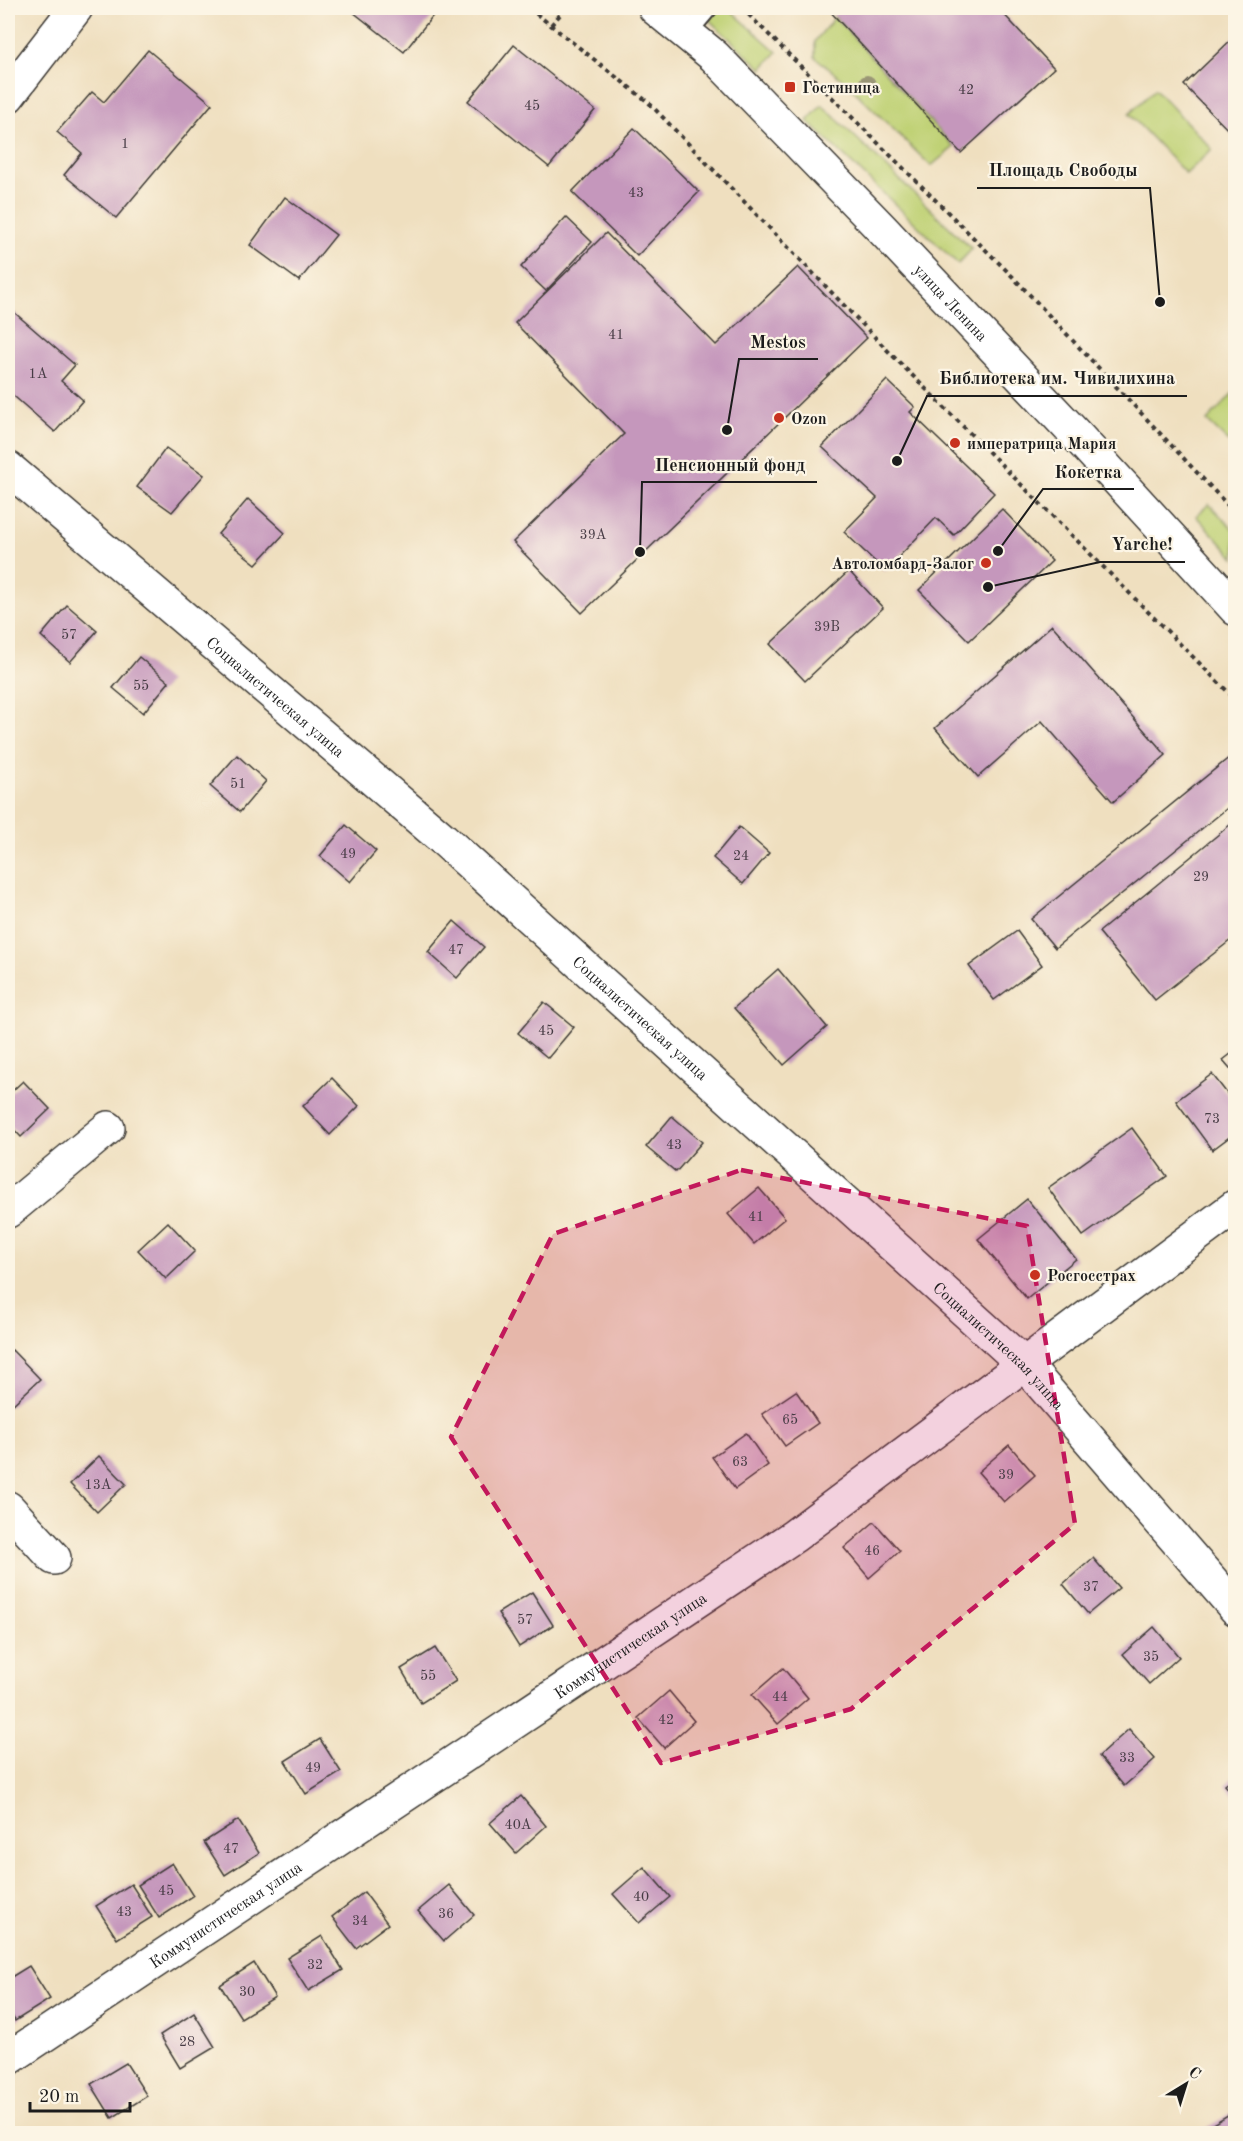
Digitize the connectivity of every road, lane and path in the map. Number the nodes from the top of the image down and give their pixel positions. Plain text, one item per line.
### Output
1 (76, 8) edge
2 (530, 8) edge
3 (566, 8) edge
4 (656, 8) edge
5 (709, 8) edge
6 (742, 8) edge
7 (551, 25) junction
8 (687, 34) junction
9 (8, 96) edge
10 (8, 468) edge
11 (1236, 514) edge
12 (1236, 609) edge
13 (1236, 700) edge
14 (108, 1128) dead end
15 (1236, 1206) edge
16 (8, 1211) edge
17 (1025, 1365) junction
18 (8, 1508) edge
19 (54, 1558) dead end
20 (1236, 1609) edge
21 (8, 2059) edge

1 - 9 street
2 - 7 path
3 - 7 path
4 - 8 street, улица Ленина
5 - 8 lane
6 - 11 path
7 - 13 path
8 - 12 street, улица Ленина
10 - 17 street, Социалистическая улица
14 - 16 street
15 - 17 street, Коммунистическая улица
17 - 20 street, Социалистическая улица
17 - 21 street, Коммунистическая улица
18 - 19 street

